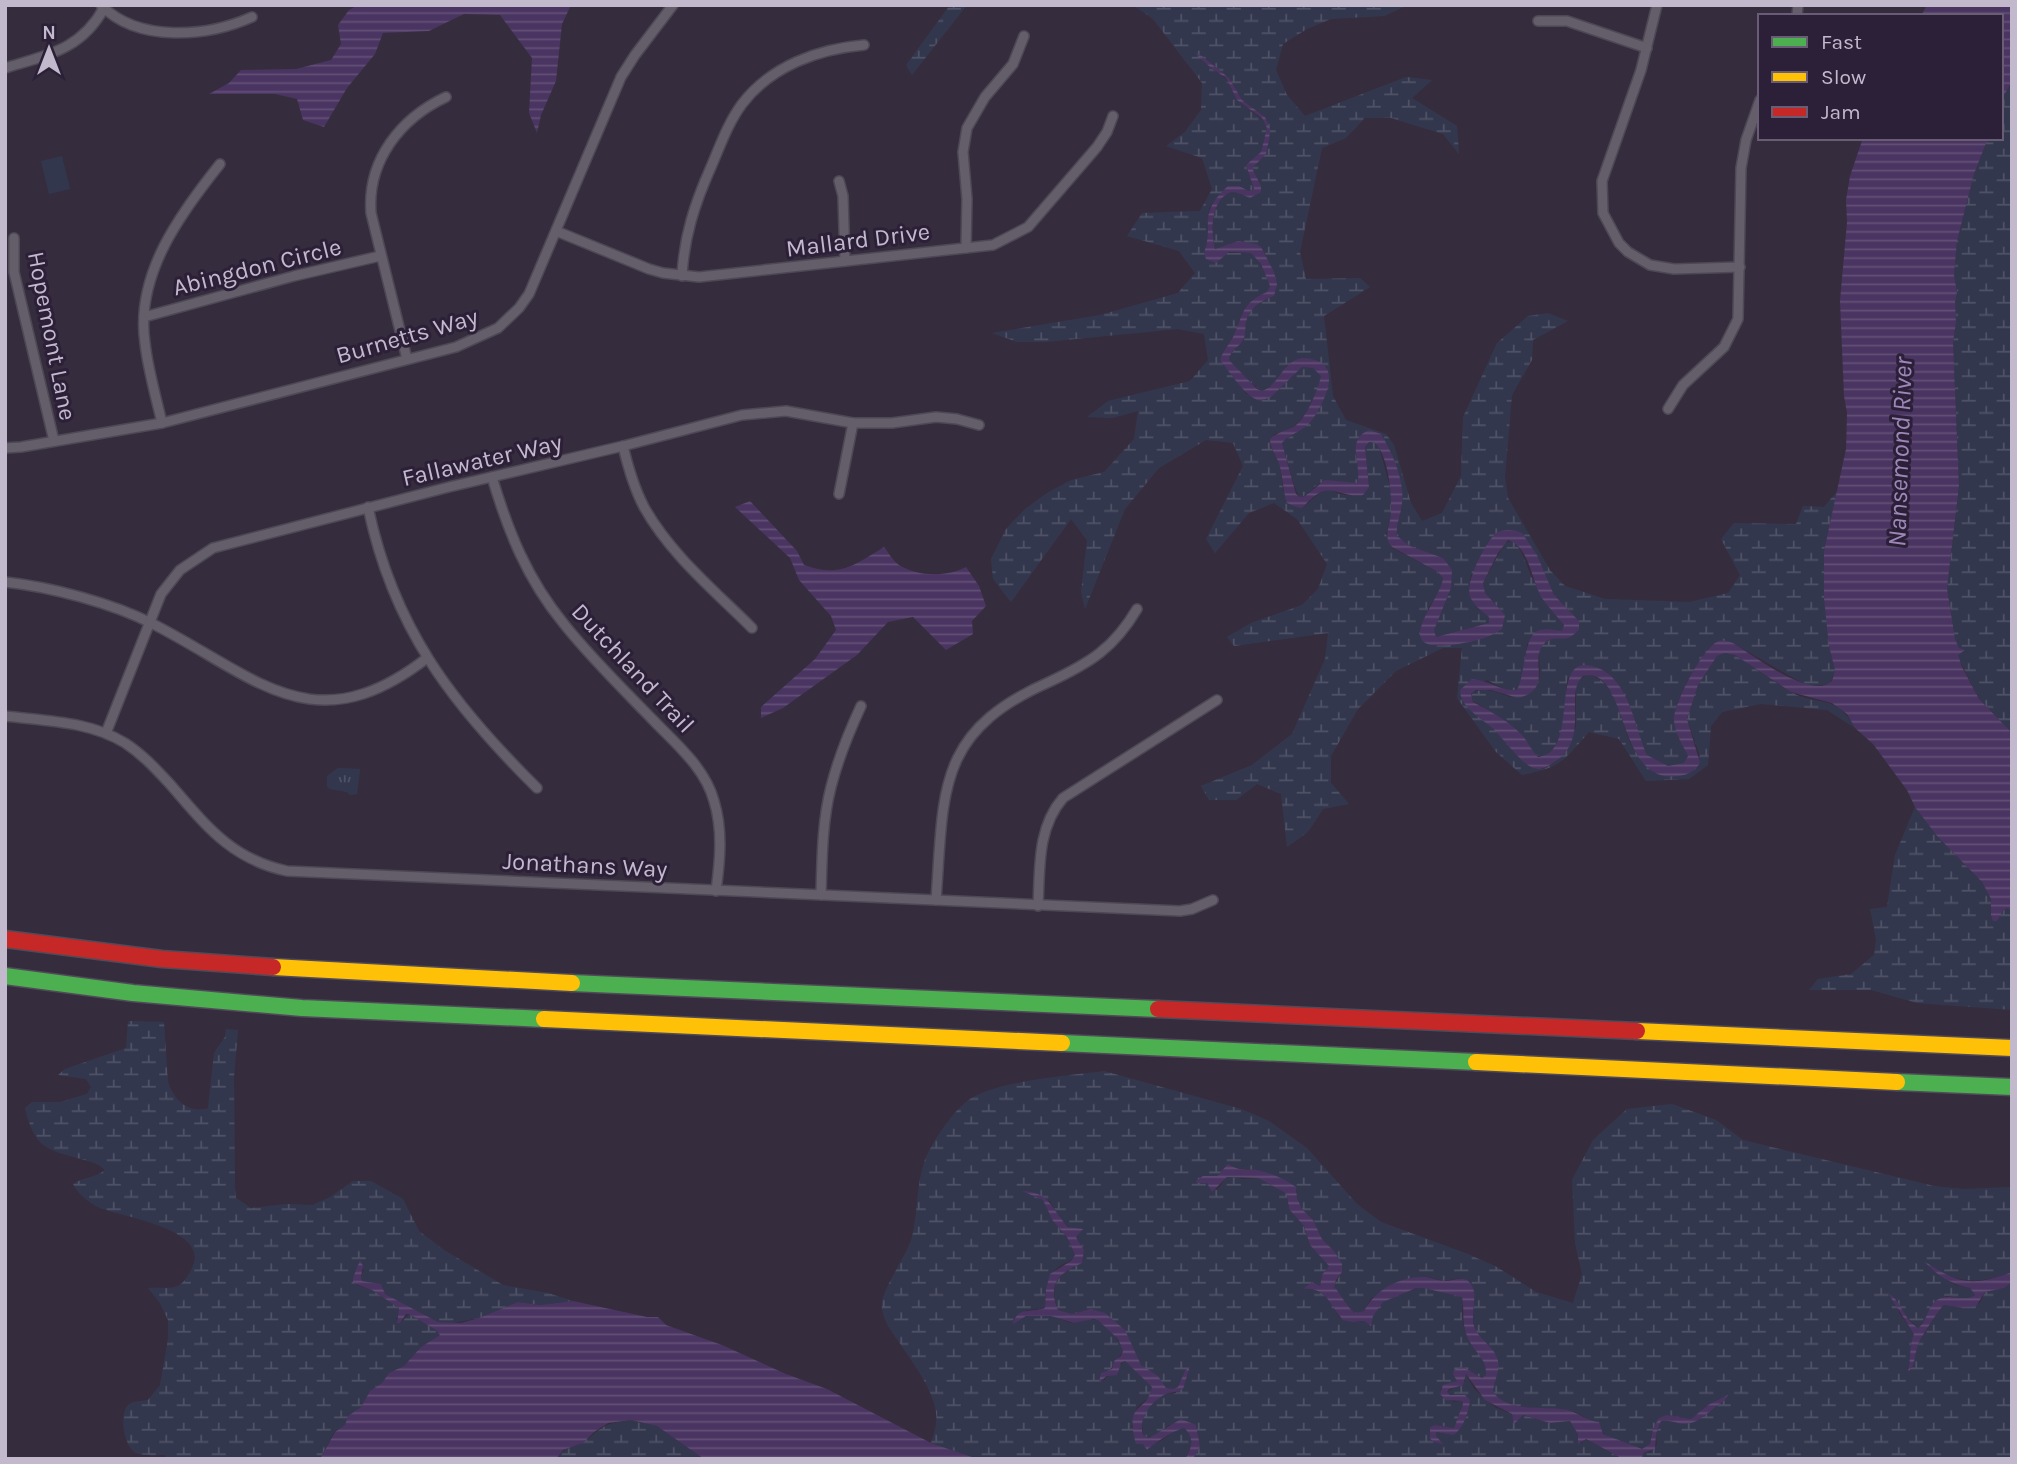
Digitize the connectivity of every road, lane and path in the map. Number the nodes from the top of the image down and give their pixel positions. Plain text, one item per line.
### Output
1 (673, 5) edge
2 (1657, 5) edge
3 (103, 7) edge
4 (252, 17) dead end
5 (1538, 21) dead end
6 (1024, 36) dead end
7 (864, 45) dead end
8 (1647, 48) junction
9 (5, 68) edge
10 (446, 97) dead end
11 (1758, 106) edge
12 (1113, 116) dead end
13 (220, 164) dead end
14 (839, 181) dead end
15 (556, 231) junction
16 (14, 238) dead end
17 (965, 248) junction
18 (380, 256) junction
19 (845, 261) junction
20 (1740, 267) junction
21 (682, 276) junction
22 (144, 317) junction
23 (407, 359) junction
24 (1668, 408) dead end
25 (162, 423) junction
26 (853, 423) junction
27 (979, 425) dead end
28 (54, 442) junction
29 (623, 446) junction
30 (5, 448) edge
31 (492, 477) junction
32 (838, 494) dead end
33 (368, 507) junction
34 (5, 582) edge
35 (1138, 609) dead end
36 (150, 622) junction
37 (752, 628) dead end
38 (427, 658) junction
39 (1217, 700) dead end
40 (861, 706) dead end
41 (5, 716) edge
42 (106, 733) junction
43 (537, 788) dead end
44 (716, 891) junction
45 (821, 895) junction
46 (936, 900) junction
47 (1213, 900) dead end
48 (1038, 906) junction
49 (5, 939) edge
50 (5, 976) edge
51 (2006, 1048) edge
52 (2006, 1086) edge

1 - 15 street, Burnetts Way
2 - 8 street
3 - 4 street
3 - 9 street
5 - 8 street
6 - 17 street
7 - 21 street
8 - 20 street
10 - 18 street
11 - 20 street
12 - 17 street, Mallard Drive
13 - 22 street
14 - 19 street
15 - 21 street, Mallard Drive
15 - 23 street, Burnetts Way
16 - 28 street, Hopemont Lane
17 - 19 street, Mallard Drive
18 - 22 street, Abingdon Circle
18 - 23 street
19 - 21 street, Mallard Drive
20 - 24 street
22 - 25 street
23 - 25 street, Burnetts Way
25 - 28 street, Burnetts Way
26 - 27 street, Fallawater Way
26 - 29 street, Fallawater Way
26 - 32 street
28 - 30 street, Burnetts Way
29 - 31 street, Fallawater Way
29 - 37 street
31 - 33 street, Fallawater Way
31 - 44 street, Dutchland Trail
33 - 36 street, Fallawater Way
33 - 38 street
34 - 36 street
35 - 46 street
36 - 38 street
36 - 42 street, Fallawater Way
38 - 43 street
39 - 48 street
40 - 45 street
41 - 42 street, Jonathans Way
42 - 44 street, Jonathans Way
44 - 45 street, Jonathans Way
45 - 46 street, Jonathans Way
46 - 48 street, Jonathans Way
47 - 48 street, Jonathans Way
49 - 51 highway
50 - 52 highway

